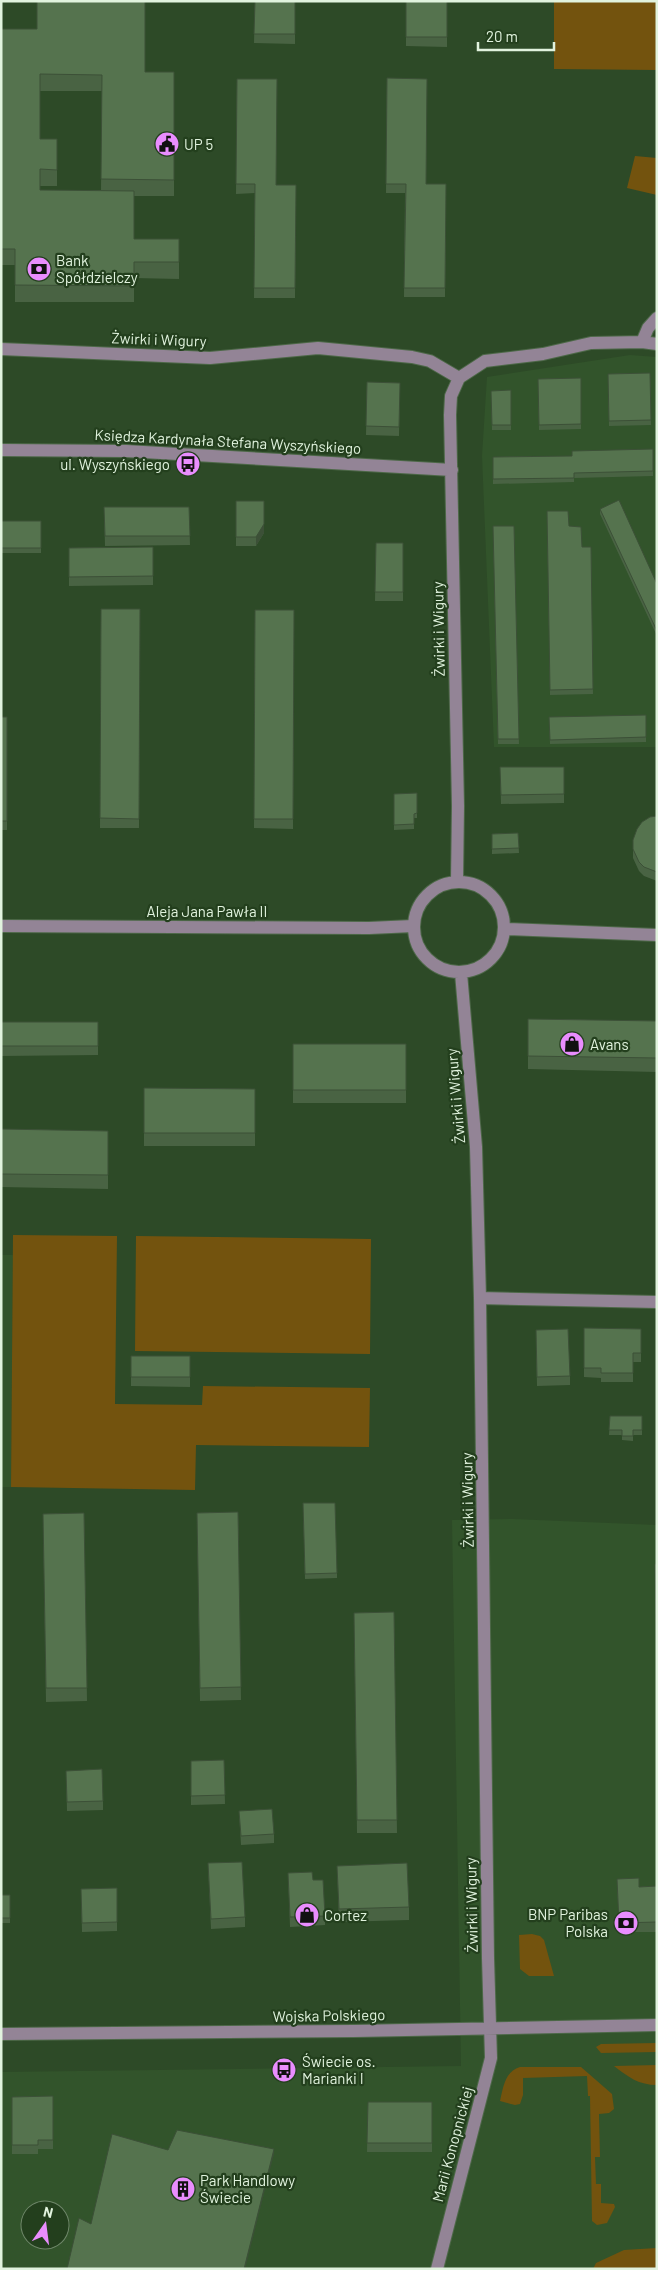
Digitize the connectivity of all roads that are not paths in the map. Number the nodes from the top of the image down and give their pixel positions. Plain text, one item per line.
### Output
1 (657, 318) edge
2 (642, 342) junction
3 (657, 344) edge
4 (1, 349) edge
5 (459, 378) junction
6 (1, 450) edge
7 (452, 470) junction
8 (457, 881) junction
9 (1, 926) edge
10 (413, 926) junction
11 (505, 929) junction
12 (657, 935) edge
13 (461, 973) junction
14 (480, 1298) junction
15 (657, 1302) edge
16 (657, 2024) edge
17 (491, 2027) junction
18 (1, 2034) edge
19 (437, 2269) edge

1 - 2 street
2 - 3 street
2 - 5 street
4 - 5 street, Żwirki i Wigury
5 - 7 street, Żwirki i Wigury
6 - 7 street, Księdza Kardynała Stefana Wyszyńskiego
7 - 8 street, Żwirki i Wigury
8 - 10 street
8 - 11 street
9 - 10 street, Aleja Jana Pawła II
10 - 13 street
11 - 12 street
11 - 13 street
13 - 14 street, Żwirki i Wigury
14 - 15 street
14 - 17 street, Żwirki i Wigury
16 - 17 street, Wojska Polskiego
17 - 18 street, Wojska Polskiego
17 - 19 street, Marii Konopnickiej

